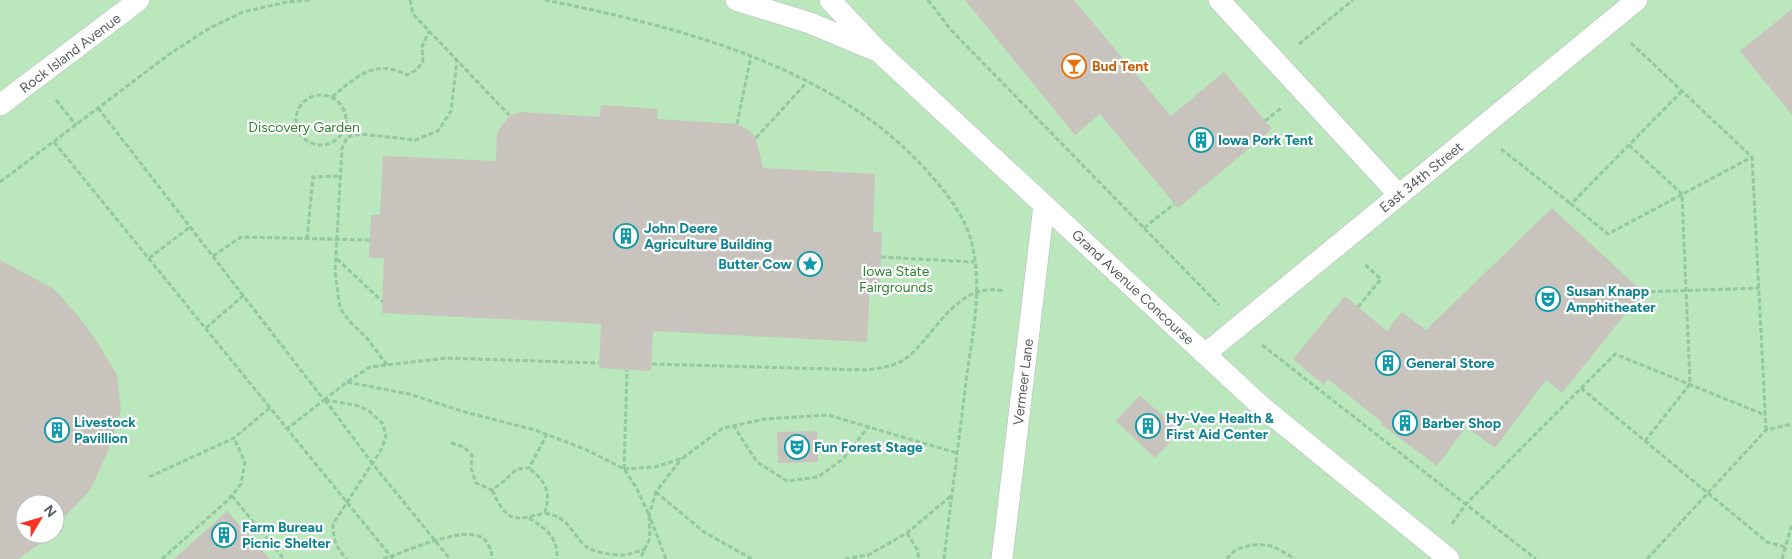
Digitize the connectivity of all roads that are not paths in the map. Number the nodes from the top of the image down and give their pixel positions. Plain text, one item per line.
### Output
1 (139, 0) edge
2 (736, 0) edge
3 (830, 0) edge
4 (1219, 0) edge
5 (1637, 0) edge
6 (878, 51) junction
7 (0, 105) edge
8 (1399, 195) junction
9 (1044, 205) junction
10 (1205, 354) junction
11 (1442, 553) edge
12 (1002, 559) edge

1 - 7 lane, Rock Island Avenue
2 - 6 lane
3 - 6 lane, Grand Avenue Concourse
4 - 8 lane
5 - 8 lane, East 34th Street
6 - 9 lane, Grand Avenue Concourse
8 - 10 lane, East 34th Street
9 - 10 lane, Grand Avenue Concourse
9 - 12 lane, Vermeer Lane
10 - 11 lane, Grand Avenue Concourse

